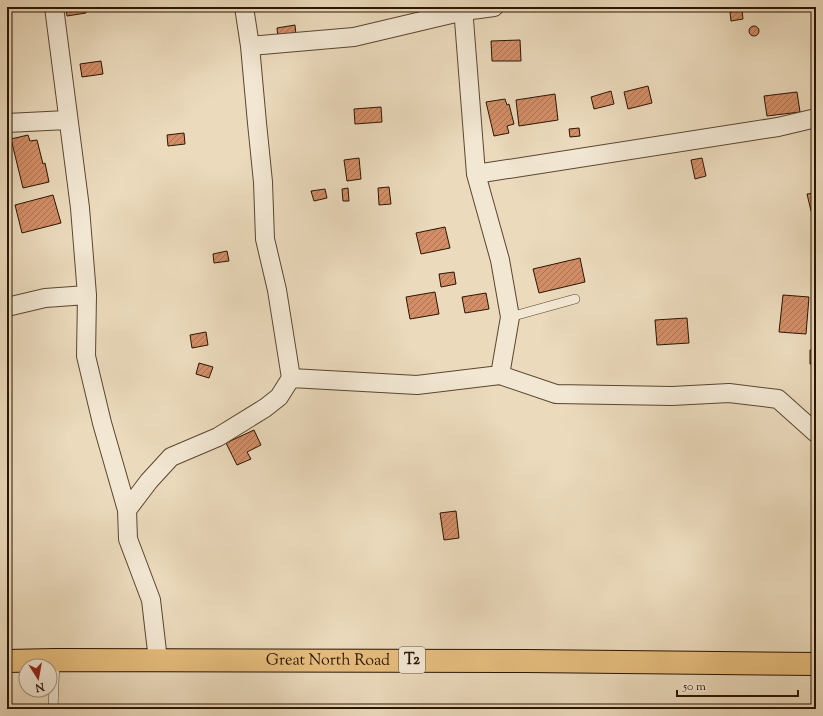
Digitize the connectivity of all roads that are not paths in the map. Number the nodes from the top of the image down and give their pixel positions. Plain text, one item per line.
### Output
1 (54, 7) edge
2 (244, 7) edge
3 (494, 7) edge
4 (464, 9) edge
5 (250, 46) junction
6 (816, 118) edge
7 (67, 120) junction
8 (7, 123) edge
9 (476, 174) junction
10 (87, 295) junction
11 (575, 299) dead end
12 (7, 306) edge
13 (510, 317) junction
14 (500, 375) junction
15 (291, 378) junction
16 (816, 433) edge
17 (127, 510) junction
18 (58, 660) edge
19 (158, 660) junction
20 (7, 662) edge
21 (18, 662) edge
22 (816, 664) edge
23 (53, 698) edge
24 (53, 709) edge

1 - 7 street
2 - 5 street
3 - 4 street
4 - 5 street
4 - 9 street
5 - 15 street
6 - 9 street
7 - 8 street
7 - 10 street
9 - 13 street
10 - 12 street
10 - 17 street
11 - 13 lane
13 - 14 street
14 - 15 street
14 - 16 street
15 - 17 street
17 - 19 street
18 - 19 highway, Great North Road / T2
19 - 22 highway, Great North Road / T2
20 - 21 highway, Great North Road / T2
23 - 24 lane

